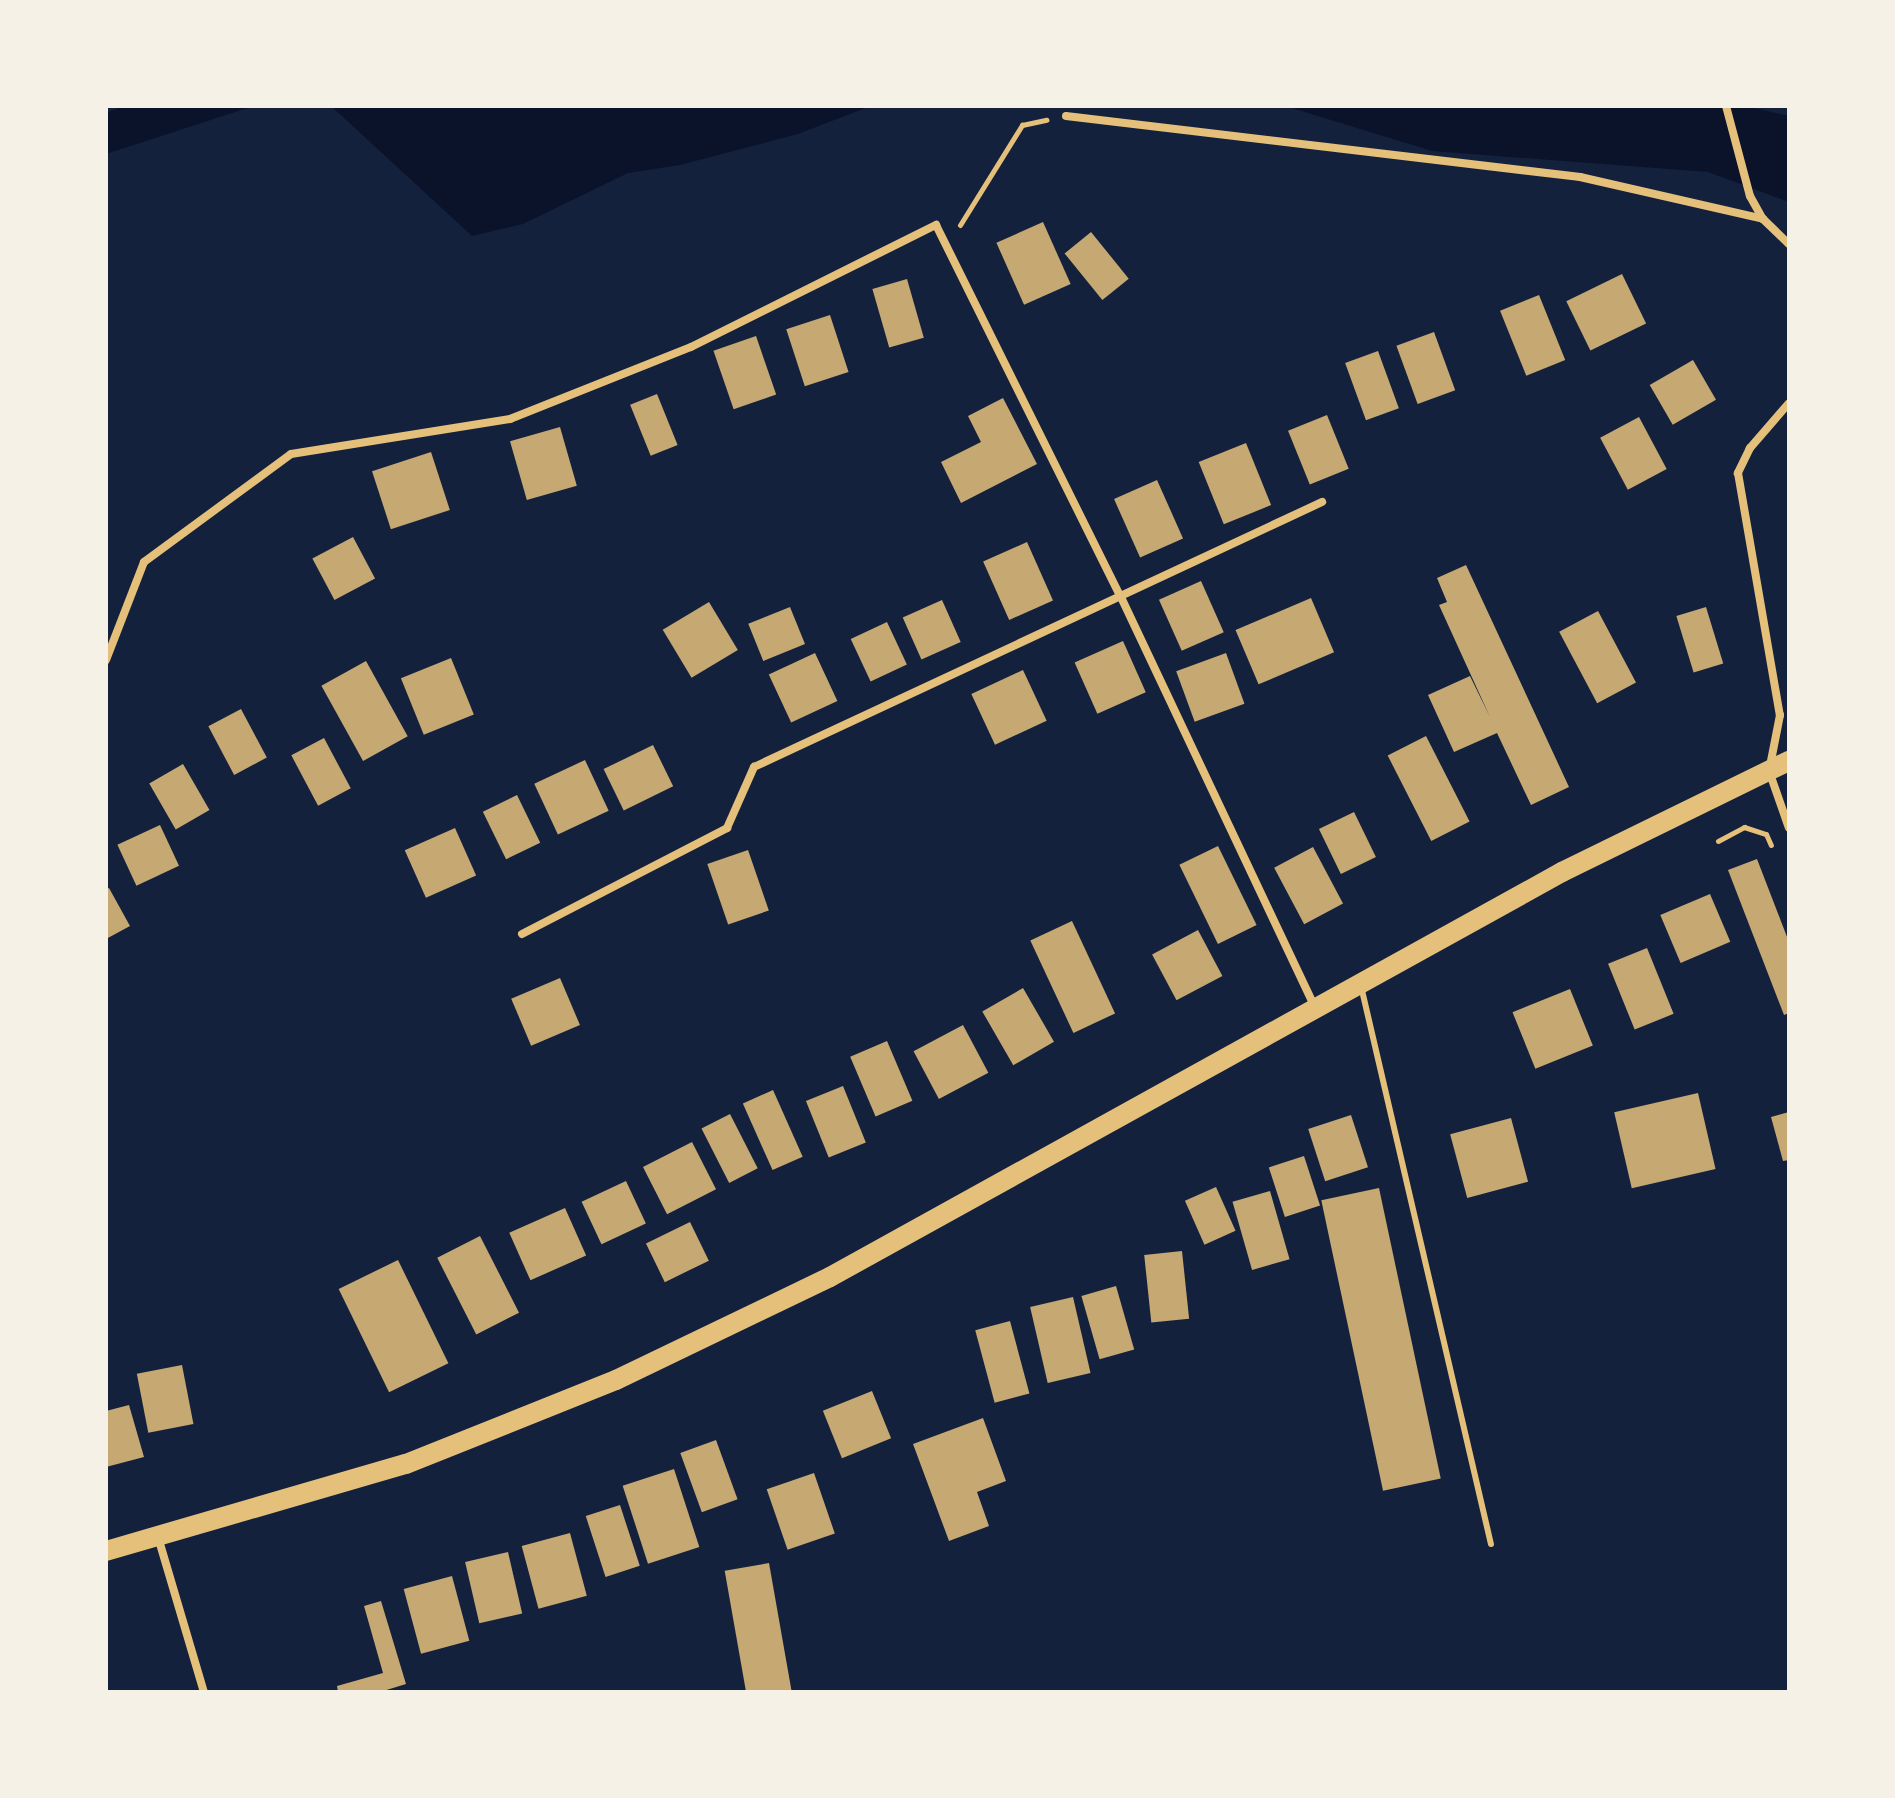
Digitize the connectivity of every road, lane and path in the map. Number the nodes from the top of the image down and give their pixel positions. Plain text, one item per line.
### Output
1 (1726, 106) edge
2 (1066, 116) joint
3 (1763, 219) junction
4 (1789, 244) edge
5 (947, 247) junction
6 (1789, 403) edge
7 (1322, 502) dead end
8 (1120, 595) junction
9 (106, 660) edge
10 (1789, 761) edge
11 (1769, 771) junction
12 (1789, 828) edge
13 (1718, 841) dead end
14 (1771, 845) dead end
15 (522, 934) dead end
16 (1360, 983) junction
17 (1315, 1008) junction
18 (158, 1537) junction
19 (1491, 1544) dead end
20 (106, 1551) edge
21 (204, 1692) edge

1 - 3 street
2 - 3 street
2 - 5 path
3 - 4 street
5 - 8 street
5 - 9 street
6 - 11 street
7 - 8 street
8 - 15 street
8 - 17 street
10 - 11 main road
11 - 12 street
11 - 16 main road
13 - 14 path
16 - 17 main road
16 - 19 lane
17 - 18 main road
18 - 20 main road
18 - 21 street

